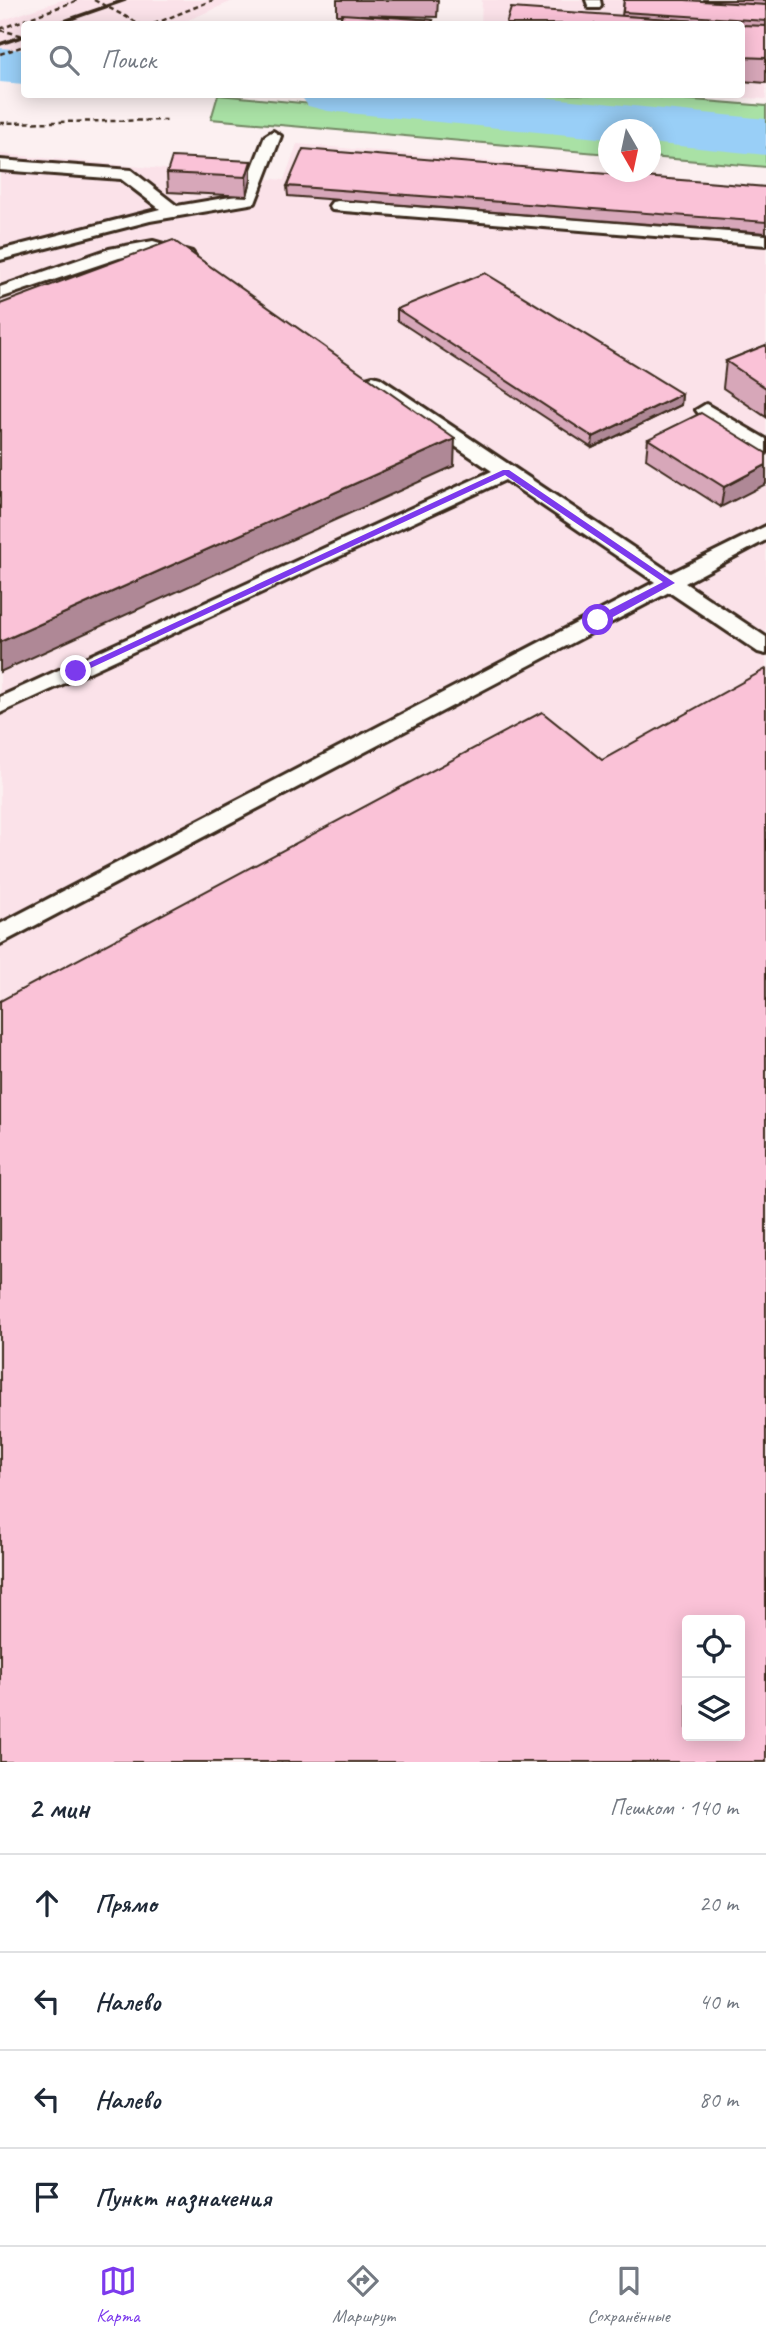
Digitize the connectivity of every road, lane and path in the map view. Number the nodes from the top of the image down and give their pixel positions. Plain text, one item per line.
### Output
1 (78, 0) edge
2 (94, 0) edge
3 (213, 0) edge
4 (23, 21) edge
5 (133, 21) edge
6 (161, 21) edge
7 (21, 22) edge
8 (0, 30) edge
9 (21, 35) edge
10 (21, 47) edge
11 (0, 54) edge
12 (167, 120) dead end
13 (0, 123) edge
14 (273, 136) dead end
15 (0, 165) edge
16 (338, 206) dead end
17 (174, 212) junction
18 (766, 240) edge
19 (0, 255) edge
20 (199, 264) edge
21 (0, 293) edge
22 (358, 372) edge
23 (706, 410) dead end
24 (766, 447) edge
25 (506, 472) junction
26 (766, 532) edge
27 (670, 583) junction
28 (766, 647) edge
29 (0, 706) edge
30 (0, 935) edge

1 - 4 path
2 - 5 path
3 - 6 path
7 - 8 path
8 - 9 path
10 - 11 path
12 - 13 path
14 - 17 lane
15 - 17 lane
16 - 18 lane
17 - 19 lane
20 - 21 lane
22 - 25 lane
23 - 24 lane
25 - 27 lane
25 - 29 lane
26 - 27 lane
27 - 28 lane
27 - 30 lane

